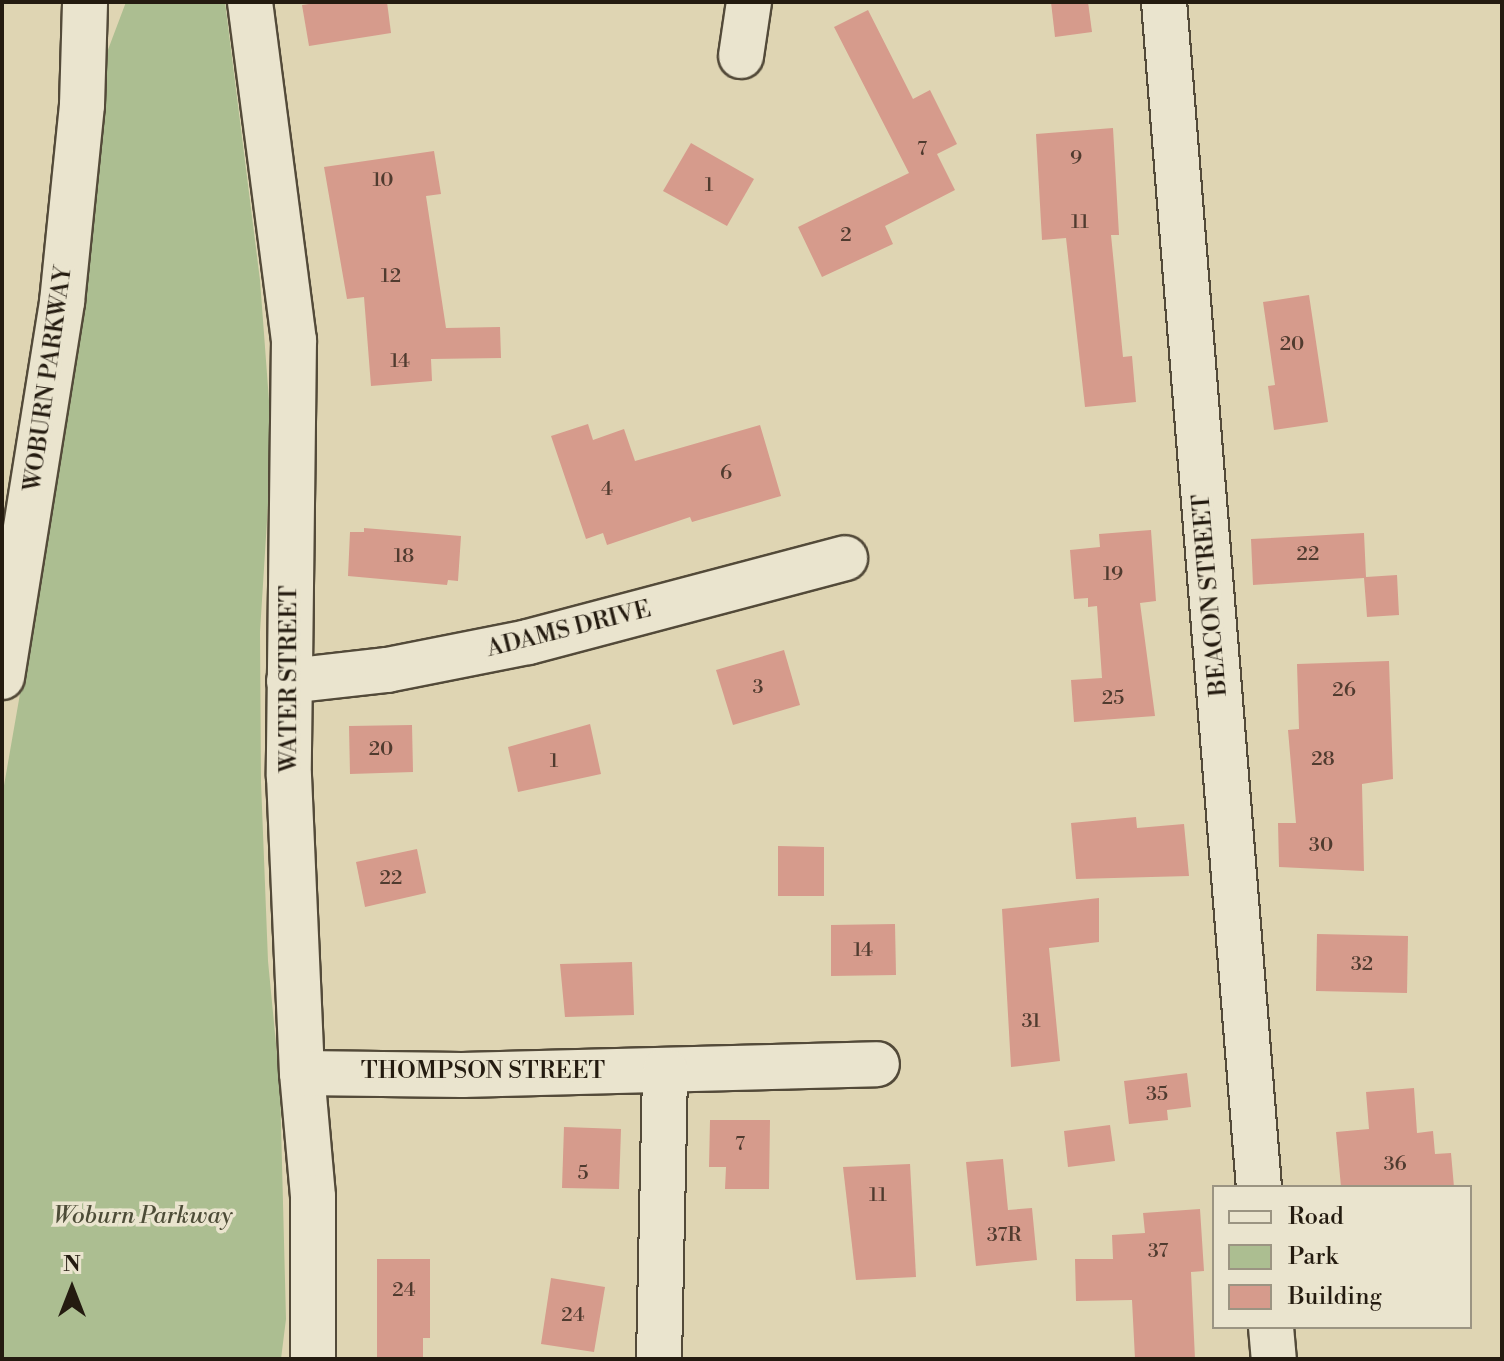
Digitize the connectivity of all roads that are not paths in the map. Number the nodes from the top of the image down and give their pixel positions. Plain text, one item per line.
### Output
1 (85, 2) edge
2 (107, 2) edge
3 (250, 2) edge
4 (749, 2) edge
5 (1164, 2) edge
6 (741, 56) dead end
7 (83, 79) junction
8 (845, 558) dead end
9 (2, 677) edge
10 (289, 681) junction
11 (877, 1064) dead end
12 (665, 1070) junction
13 (302, 1073) junction
14 (1259, 1185) edge
15 (1271, 1329) edge
16 (313, 1359) edge
17 (659, 1359) edge
18 (1274, 1359) edge

1 - 7 street, WOBURN PARKWAY
2 - 7 street, WOBURN PARKWAY
3 - 10 street, WATER STREET
4 - 6 street
5 - 14 street, BEACON STREET
7 - 9 street, WOBURN PARKWAY
8 - 10 street, ADAMS DRIVE
10 - 13 street, WATER STREET
11 - 12 street, THOMPSON STREET
12 - 13 street, THOMPSON STREET
12 - 17 street
13 - 16 street, WATER STREET
15 - 18 street

